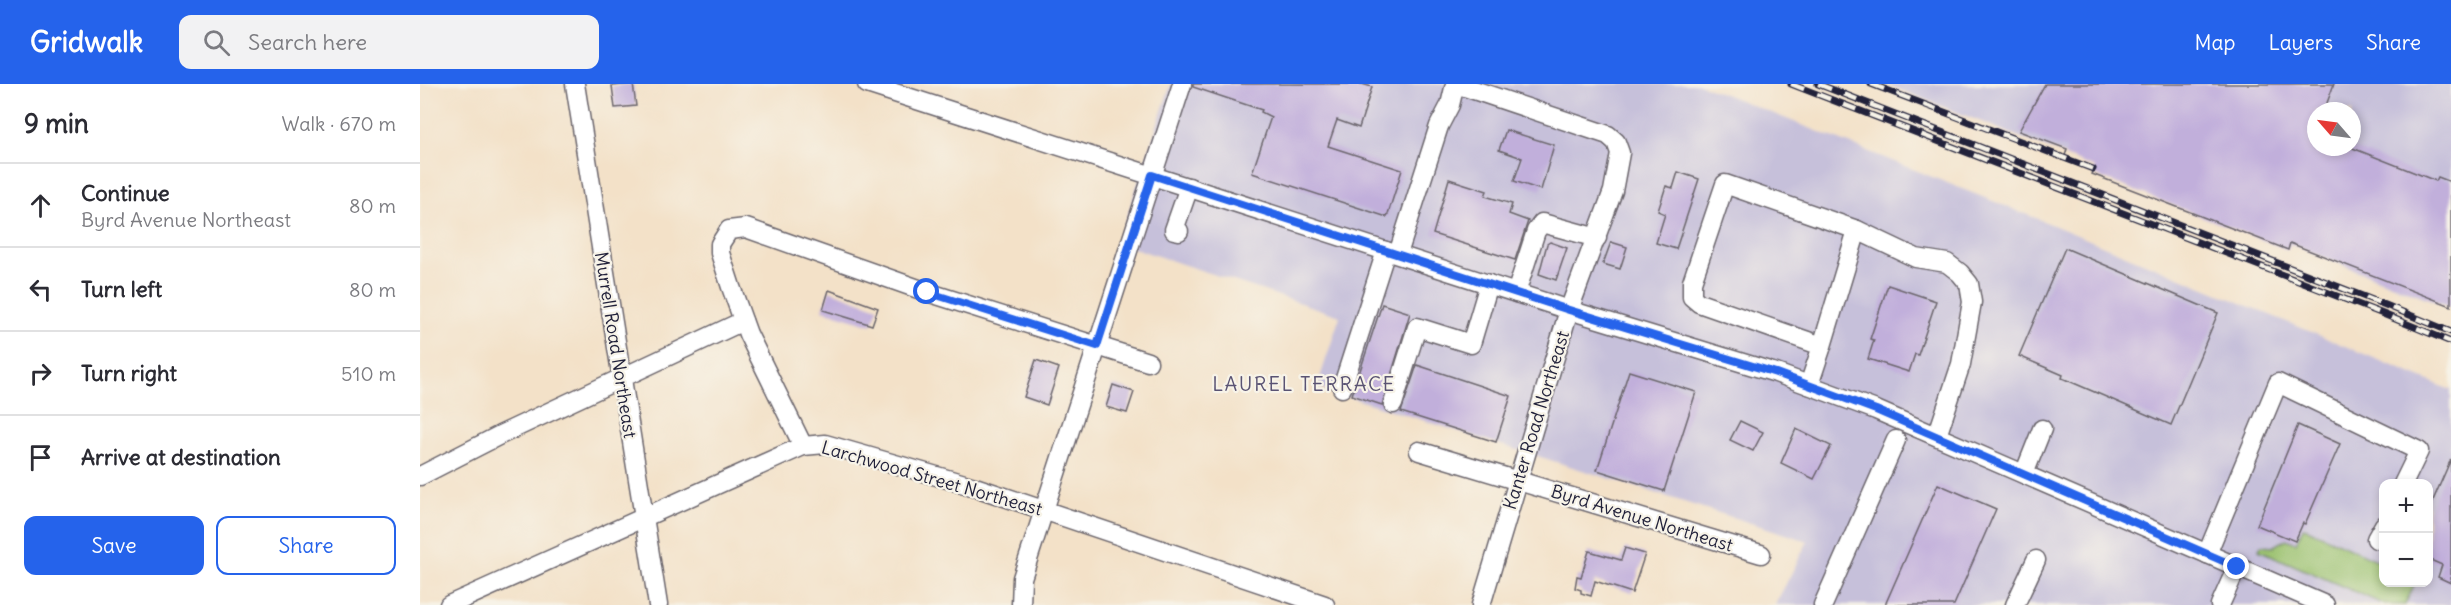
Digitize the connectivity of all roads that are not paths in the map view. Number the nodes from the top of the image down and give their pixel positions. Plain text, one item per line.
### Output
1 (575, 84) edge
2 (867, 84) edge
3 (1182, 84) edge
4 (1456, 84) edge
5 (1152, 175) junction
6 (1189, 187) junction
7 (1857, 230) junction
8 (1179, 231) dead end
9 (1597, 238) junction
10 (1392, 253) junction
11 (1489, 284) junction
12 (1516, 293) junction
13 (1569, 310) junction
14 (743, 321) junction
15 (1097, 346) junction
16 (1822, 346) junction
17 (1148, 362) dead end
18 (621, 379) junction
19 (1809, 385) junction
20 (1342, 388) dead end
21 (1393, 404) dead end
22 (2042, 429) dead end
23 (1937, 436) junction
24 (1896, 440) dead end
25 (803, 446) junction
26 (1419, 452) dead end
27 (2024, 474) junction
28 (420, 476) edge
29 (2405, 479) edge
30 (1518, 481) junction
31 (1044, 509) junction
32 (644, 518) junction
33 (1761, 554) dead end
34 (2207, 554) junction
35 (2036, 560) dead end
36 (2237, 567) junction
37 (449, 605) edge
38 (658, 605) edge
39 (1021, 605) edge
40 (1325, 605) edge
41 (1480, 605) edge
42 (1823, 605) edge
43 (2015, 605) edge
44 (2220, 605) edge
45 (2325, 605) edge

1 - 18 street, Murrell Road Northeast
2 - 5 street
3 - 5 street
4 - 9 street, Kanter Road Northeast
4 - 10 street
5 - 6 street
5 - 15 street
6 - 8 street
6 - 10 street
7 - 16 street
7 - 16 street
7 - 23 street
9 - 12 street
9 - 13 street, Kanter Road Northeast
10 - 11 street
10 - 20 street
11 - 12 street
11 - 21 street
12 - 13 street
13 - 19 street
13 - 30 street, Kanter Road Northeast
14 - 15 street
14 - 18 street
14 - 25 street
15 - 17 street
15 - 31 street
16 - 19 street
18 - 28 street
18 - 32 street, Murrell Road Northeast
19 - 23 street
22 - 27 street
23 - 27 street
24 - 42 street
25 - 31 street, Larchwood Street Northeast
25 - 32 street, Larchwood Street Northeast
26 - 30 street, Byrd Avenue Northeast
27 - 34 street
29 - 34 street
30 - 33 street, Byrd Avenue Northeast
30 - 41 street, Kanter Road Northeast
31 - 39 street
31 - 40 street, Larchwood Street Northeast
32 - 37 street, Larchwood Street Northeast
32 - 38 street, Murrell Road Northeast
34 - 36 street
35 - 43 street
36 - 44 street
36 - 45 street

